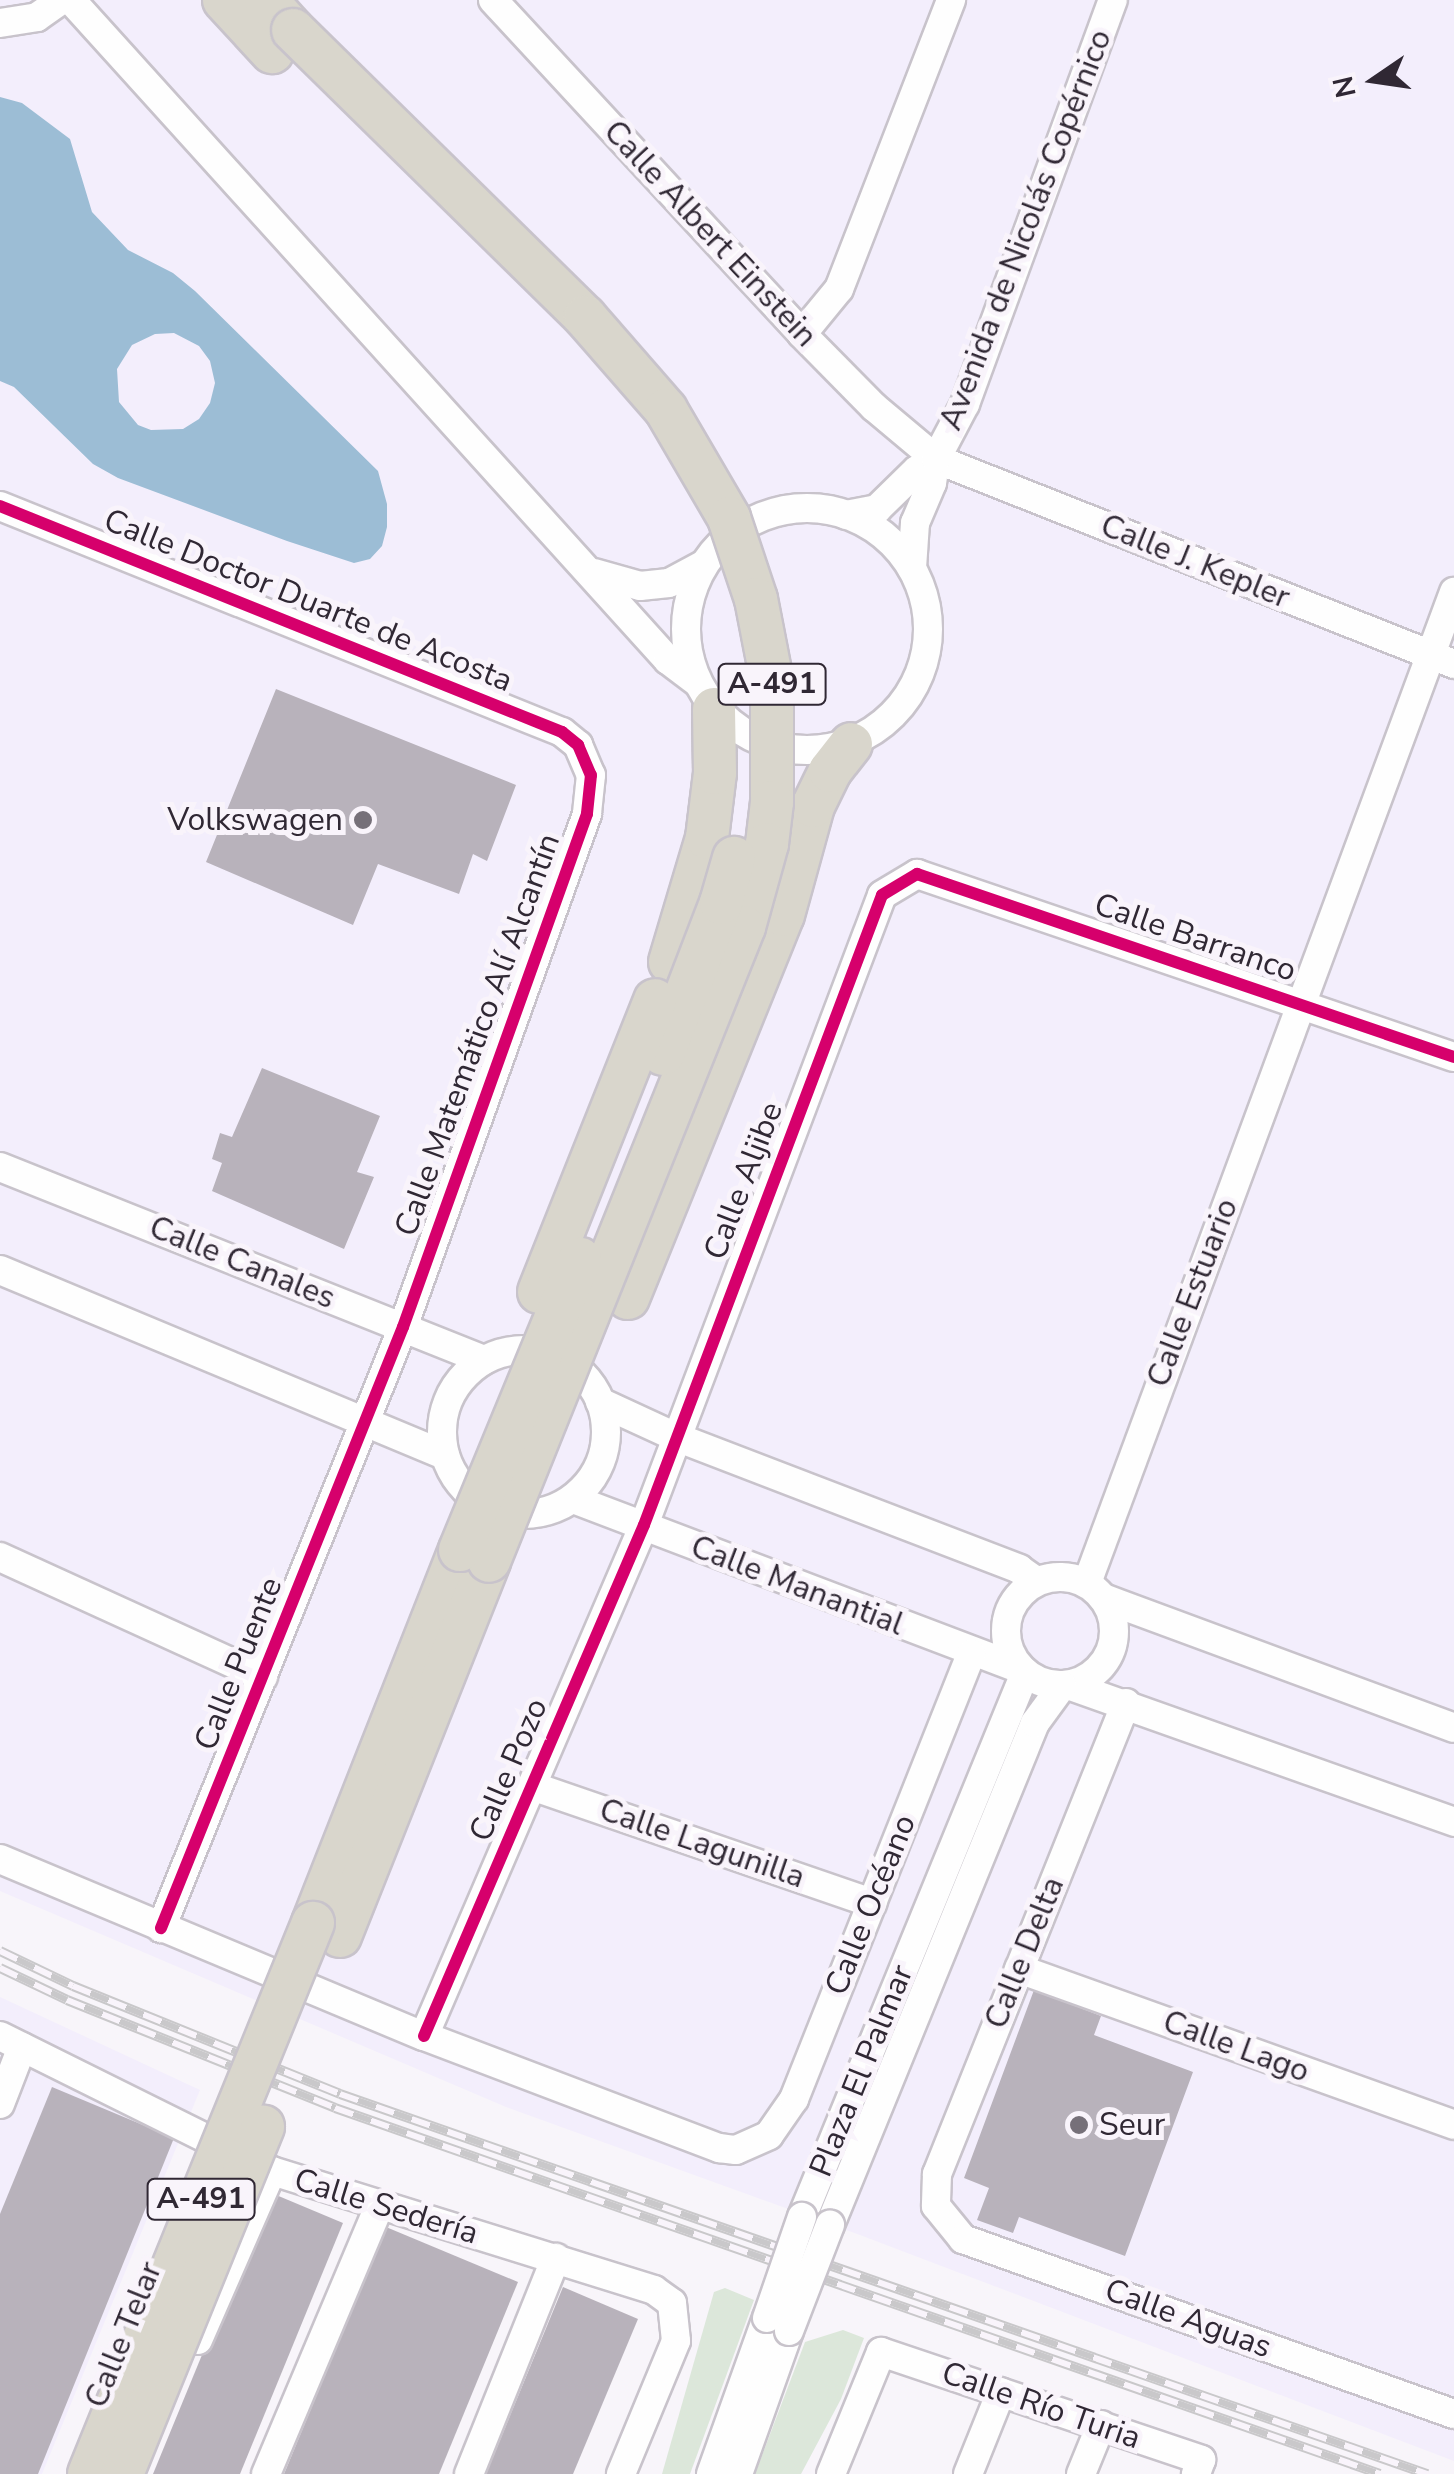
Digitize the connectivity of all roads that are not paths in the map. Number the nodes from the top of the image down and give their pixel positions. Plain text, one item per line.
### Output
1 (61, 0) edge
2 (71, 0) edge
3 (224, 0) edge
4 (493, 0) edge
5 (951, 0) edge
6 (1114, 0) edge
7 (0, 23) edge
8 (277, 27) edge
9 (802, 334) junction
10 (936, 458) junction
11 (0, 506) edge
12 (846, 515) junction
13 (703, 565) junction
14 (912, 568) junction
15 (594, 573) junction
16 (1454, 592) edge
17 (1442, 660) edge
18 (705, 695) junction
19 (850, 744) junction
20 (586, 758) joint
21 (917, 874) joint
22 (1302, 1003) junction
23 (1454, 1057) edge
24 (0, 1166) edge
25 (0, 1270) edge
26 (402, 1327) junction
27 (484, 1360) junction
28 (600, 1402) junction
29 (367, 1420) junction
30 (676, 1437) junction
31 (516, 1450) junction
32 (445, 1455) junction
33 (573, 1499) junction
34 (644, 1525) junction
35 (0, 1558) edge
36 (1036, 1581) junction
37 (1095, 1590) junction
38 (971, 1654) junction
39 (1024, 1672) junction
40 (263, 1677) junction
41 (1065, 1685) junction
42 (1126, 1703) junction
43 (1454, 1728) edge
44 (532, 1786) junction
45 (1454, 1822) edge
46 (0, 1859) edge
47 (872, 1903) junction
48 (161, 1928) junction
49 (327, 1930) junction
50 (1019, 1969) junction
51 (424, 2036) junction
52 (11, 2042) edge
53 (0, 2104) edge
54 (1454, 2125) edge
55 (204, 2140) junction
56 (272, 2172) junction
57 (379, 2206) junction
58 (936, 2206) joint
59 (556, 2258) junction
60 (778, 2324) junction
61 (1000, 2392) junction
62 (1454, 2414) edge
63 (1101, 2425) junction
64 (1199, 2467) edge
65 (67, 2474) edge
66 (90, 2474) edge
67 (122, 2474) edge
68 (140, 2474) edge
69 (266, 2474) edge
70 (468, 2474) edge
71 (622, 2474) edge
72 (711, 2474) edge
73 (738, 2474) edge
74 (832, 2474) edge
75 (968, 2474) edge
76 (1081, 2474) edge

1 - 7 street
2 - 15 street
3 - 8 highway, A-491
4 - 9 street, Calle Albert Einstein
5 - 9 street
6 - 10 street, Avenida de Nicolás Copérnico
8 - 31 highway, A-491, bridge
9 - 10 street, Calle Albert Einstein
10 - 12 street
10 - 14 street
10 - 17 street, Calle J. Kepler
11 - 20 street, Calle Doctor Duarte de Acosta
12 - 13 street
12 - 14 street
13 - 15 street
13 - 18 street
14 - 19 street
15 - 18 street
16 - 17 street, Calle Estuario
17 - 22 street, Calle Estuario
18 - 19 street
18 - 31 highway, bridge
19 - 31 highway
20 - 26 street, Calle Matemático Alí Alcantín
21 - 22 street, Calle Barranco
21 - 30 street, Calle Aljibe
22 - 23 street, Calle Barranco
22 - 37 street, Calle Estuario
24 - 26 street, Calle Canales
25 - 29 street
26 - 27 street, Calle Canales
26 - 29 street, Calle Matemático Alí Alcantín
27 - 28 street
27 - 32 street
28 - 30 street
28 - 33 street
29 - 32 street
29 - 40 street, Calle Puente
30 - 34 street, Calle Aljibe
30 - 36 street
31 - 49 highway, A-491, bridge
32 - 33 street
33 - 34 street, Calle Manantial
34 - 38 street, Calle Manantial
34 - 44 street, Calle Pozo
35 - 40 street
36 - 37 street
36 - 39 street
37 - 41 street
37 - 43 street
38 - 39 street, Calle Manantial
38 - 47 street, Calle Océano
39 - 41 street
39 - 60 street, Plaza El Palmar, bridge
40 - 48 street, Calle Puente
41 - 42 street
41 - 60 street, Plaza El Palmar, bridge
42 - 45 street
42 - 50 street, Calle Delta
44 - 47 street, Calle Lagunilla
44 - 51 street, Calle Pozo
46 - 48 street
47 - 51 street, Calle Océano
48 - 51 street
49 - 66 highway, A-491, bridge
49 - 67 highway, A-491, bridge
50 - 54 street, Calle Lago
50 - 58 street, Calle Delta
52 - 53 street
52 - 55 street, Calle Sedería
55 - 56 street, Calle Sedería
55 - 65 street, Calle Telar
56 - 57 street, Calle Sedería
56 - 68 street, Calle Telar
57 - 59 street, Calle Sedería
57 - 69 street
58 - 62 street, Calle Aguas
59 - 70 street
59 - 71 street, Calle Sedería
60 - 72 street, Plaza El Palmar
60 - 73 street, Plaza El Palmar
61 - 63 street, Calle Río Turia
61 - 74 street, Calle Río Turia
61 - 75 street
63 - 64 street, Calle Río Turia
63 - 76 street

